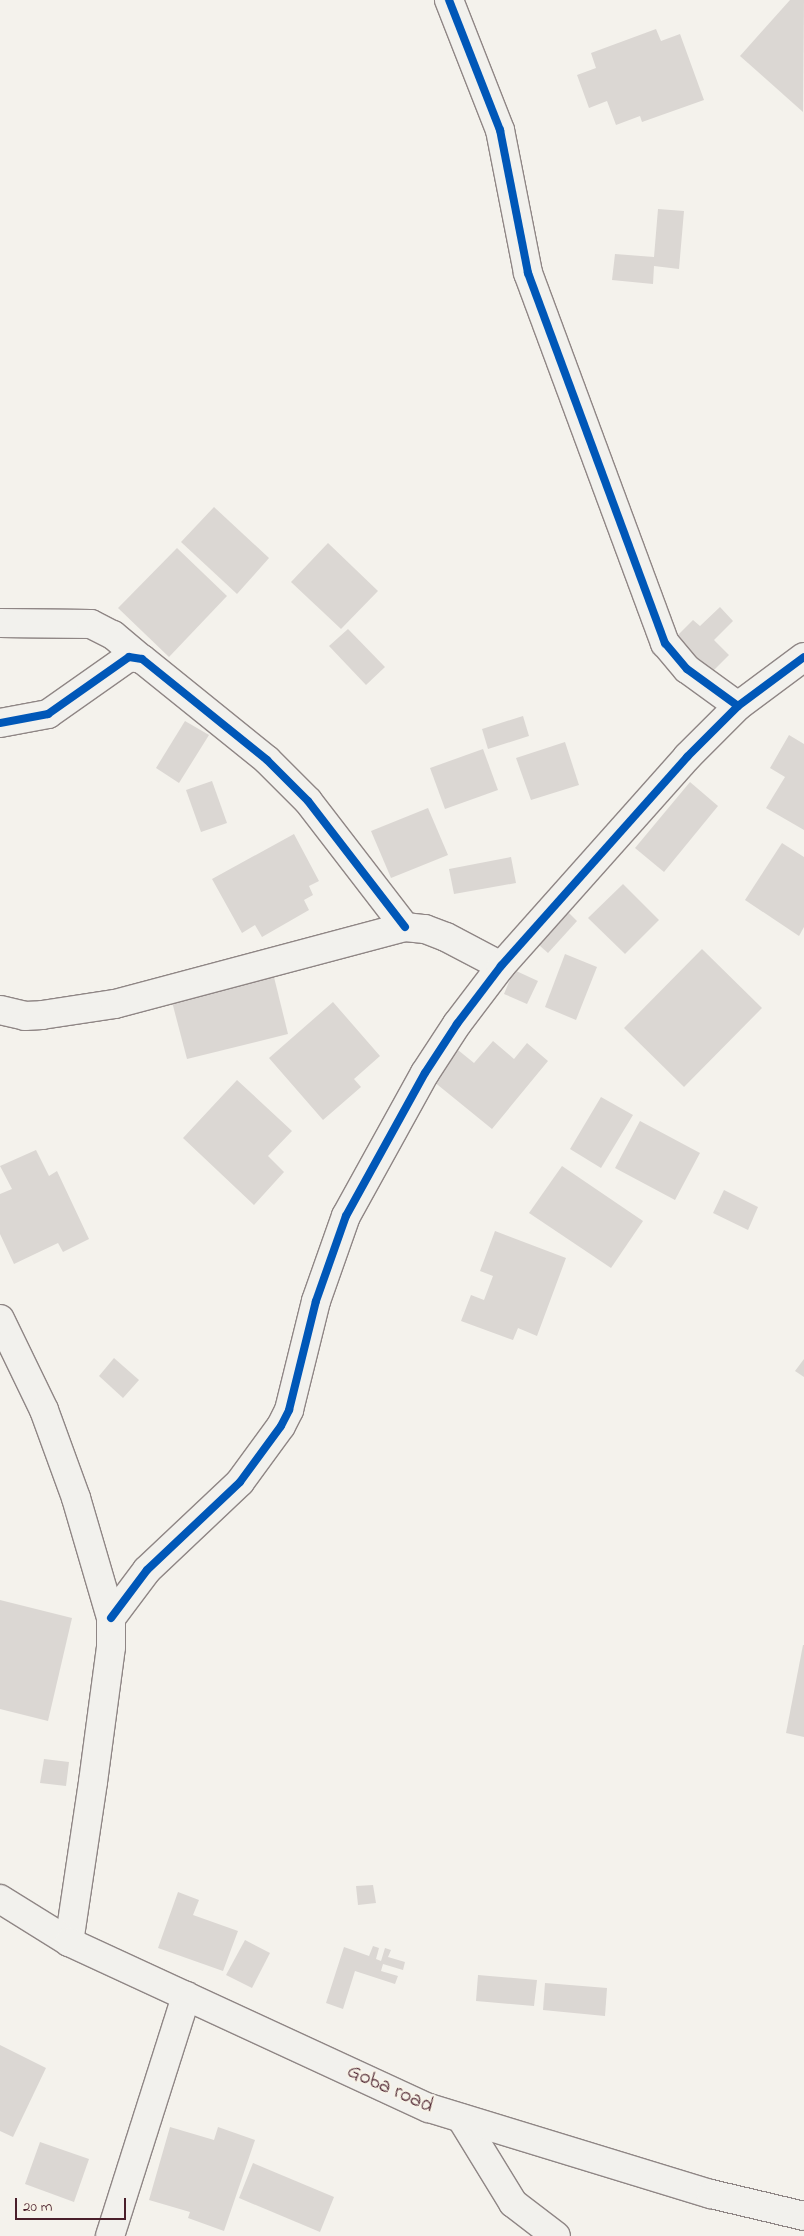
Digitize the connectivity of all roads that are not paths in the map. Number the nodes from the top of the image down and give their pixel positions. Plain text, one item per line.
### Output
1 (449, 0) edge
2 (0, 623) edge
3 (804, 656) edge
4 (142, 659) junction
5 (738, 706) junction
6 (0, 723) edge
7 (405, 927) junction
8 (501, 966) junction
9 (0, 1010) edge
10 (0, 1319) edge
11 (0, 1357) edge
12 (25, 1366) junction
13 (111, 1618) junction
14 (0, 1899) edge
15 (69, 1942) junction
16 (186, 1996) junction
17 (461, 2118) junction
18 (804, 2216) edge
19 (110, 2236) edge
20 (556, 2236) edge

1 - 5 street
2 - 4 street
3 - 5 street
4 - 6 street
4 - 7 street
5 - 8 street
7 - 8 street
7 - 9 street
8 - 13 street
10 - 12 street
11 - 12 street
12 - 13 street
13 - 15 street
14 - 15 street, Goba road
15 - 16 street, Goba road
16 - 17 street, Goba road
16 - 19 street
17 - 18 street, Goba road
17 - 20 street

